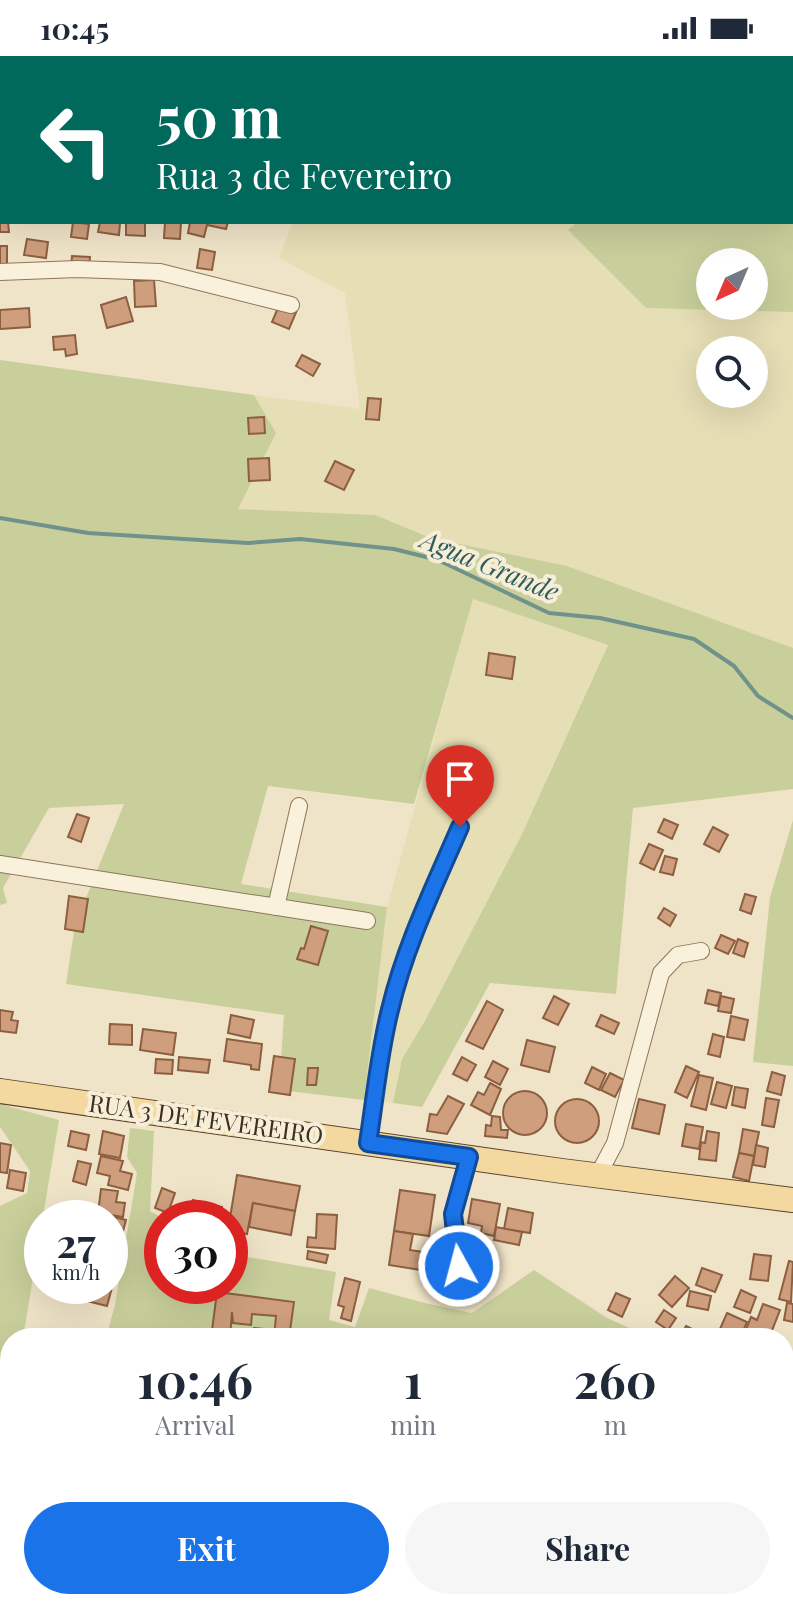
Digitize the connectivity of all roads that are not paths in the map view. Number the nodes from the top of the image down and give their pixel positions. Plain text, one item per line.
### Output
1 (0, 272) edge
2 (291, 305) dead end
3 (299, 806) dead end
4 (460, 827) dead end
5 (0, 864) edge
6 (276, 907) junction
7 (367, 921) dead end
8 (701, 951) dead end
9 (0, 1091) edge
10 (368, 1143) junction
11 (469, 1157) junction
12 (598, 1175) junction
13 (793, 1200) edge
14 (462, 1285) dead end

1 - 2 street
3 - 6 street
4 - 10 street
5 - 6 street
6 - 7 street
8 - 12 street
9 - 10 main road, RUA 3 DE FEVEREIRO
10 - 11 main road, RUA 3 DE FEVEREIRO
11 - 12 main road, RUA 3 DE FEVEREIRO
11 - 14 street
12 - 13 main road, RUA 3 DE FEVEREIRO

